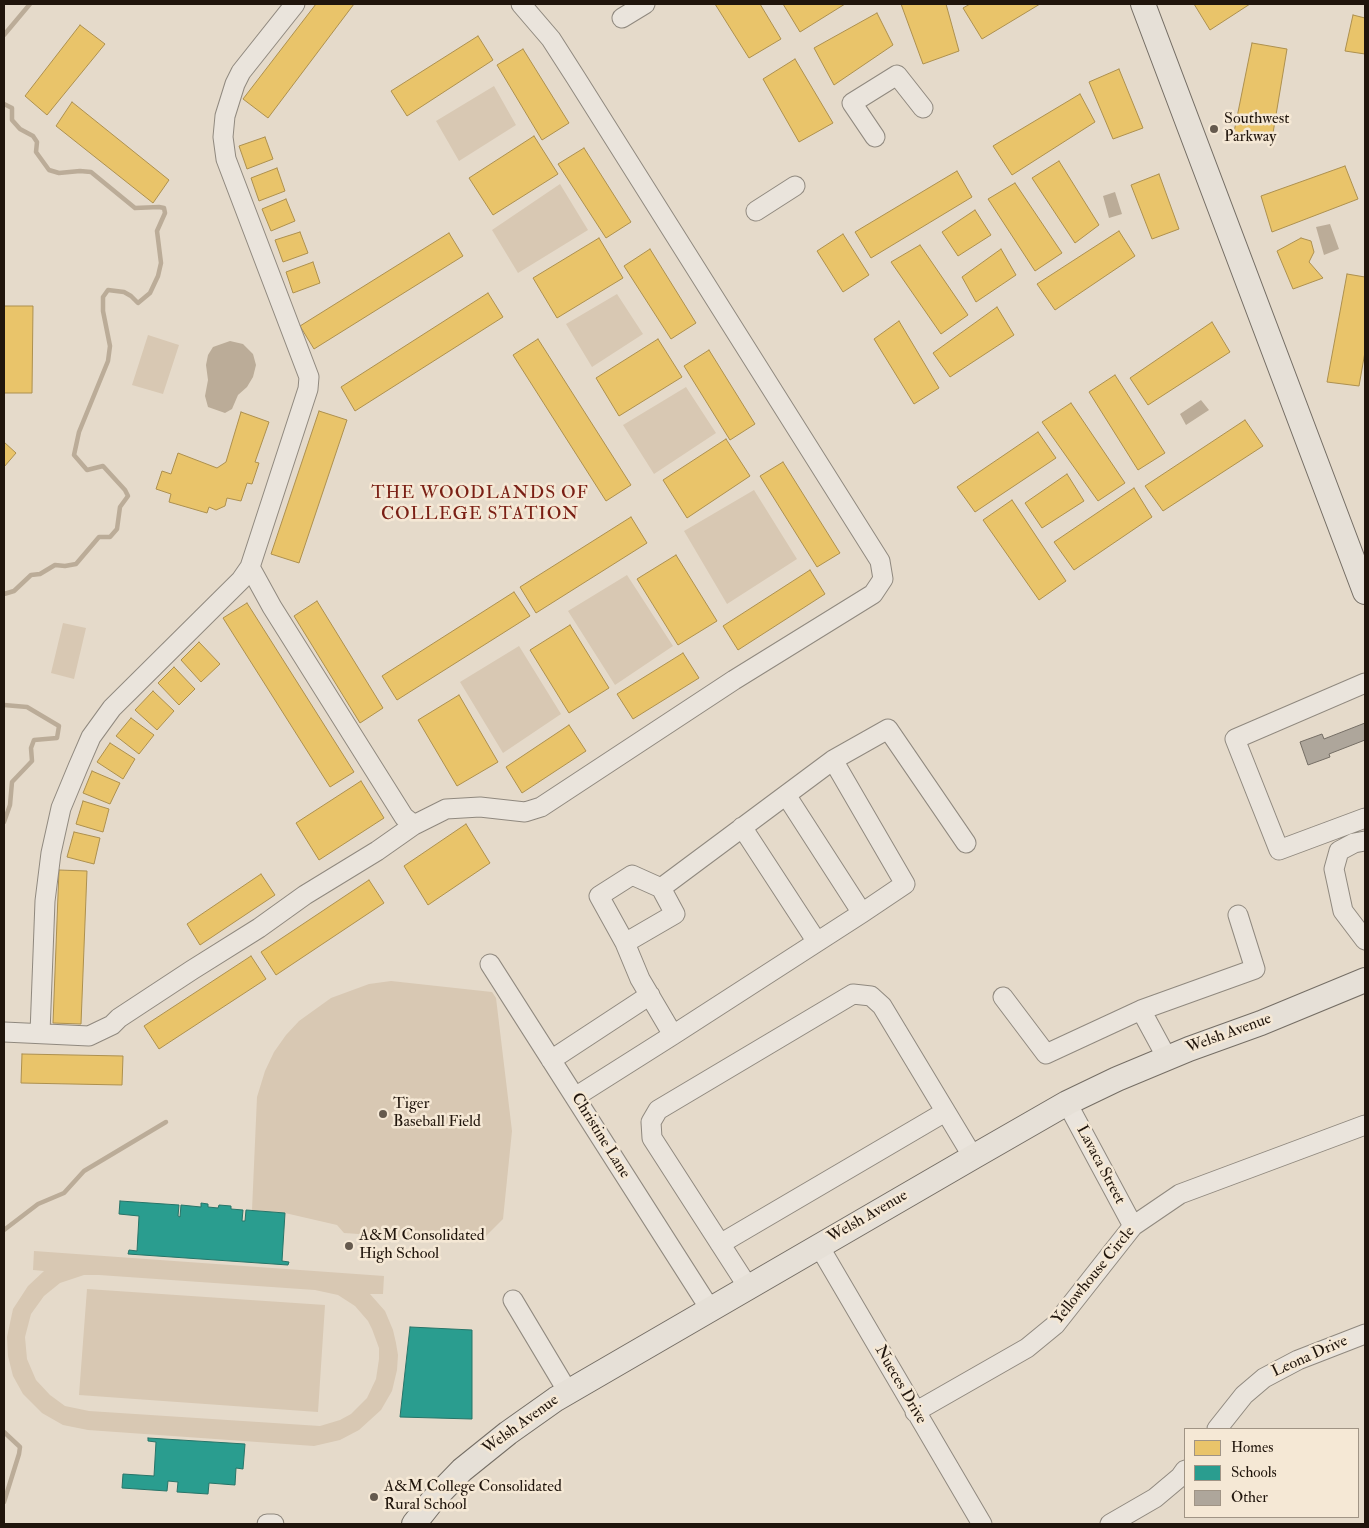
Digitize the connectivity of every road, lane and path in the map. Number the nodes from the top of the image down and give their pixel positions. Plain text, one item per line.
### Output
1 (295, 4) edge
2 (521, 4) edge
3 (645, 4) edge
4 (1143, 4) edge
5 (622, 18) dead end
6 (923, 108) dead end
7 (875, 137) dead end
8 (795, 186) dead end
9 (756, 211) dead end
10 (250, 567) junction
11 (1365, 592) edge
12 (1365, 683) edge
13 (833, 760) junction
14 (786, 794) junction
15 (1365, 818) edge
16 (414, 825) junction
17 (742, 827) junction
18 (1365, 841) edge
19 (966, 843) dead end
20 (661, 888) junction
21 (862, 913) junction
22 (1238, 915) dead end
23 (1365, 939) edge
24 (817, 942) junction
25 (625, 943) junction
26 (490, 964) dead end
27 (1365, 980) edge
28 (650, 995) junction
29 (1003, 997) dead end
30 (1141, 1010) junction
31 (4, 1032) edge
32 (40, 1033) junction
33 (673, 1035) junction
34 (1167, 1058) junction
35 (551, 1060) junction
36 (575, 1097) junction
37 (1068, 1103) junction
38 (945, 1112) junction
39 (1365, 1125) edge
40 (973, 1157) junction
41 (1133, 1226) junction
42 (720, 1244) junction
43 (819, 1246) junction
44 (748, 1287) junction
45 (513, 1300) dead end
46 (710, 1309) junction
47 (1365, 1334) edge
48 (568, 1392) junction
49 (916, 1412) junction
50 (1218, 1428) edge
51 (1184, 1471) edge
52 (414, 1524) edge
53 (982, 1524) edge
54 (1110, 1524) edge

1 - 10 street
2 - 16 street
3 - 5 street
4 - 11 main road
6 - 7 street
8 - 9 street
10 - 16 street
10 - 32 street
12 - 15 street
13 - 14 street
13 - 19 street
13 - 21 street
14 - 17 street
14 - 21 street
16 - 32 street
17 - 20 street
17 - 24 street
18 - 23 street
20 - 25 street
20 - 25 street
21 - 24 street
22 - 30 street
24 - 33 street
25 - 28 street
26 - 35 street, Christine Lane
27 - 34 main road, Welsh Avenue
28 - 33 street
28 - 35 street
29 - 30 street
30 - 34 street
31 - 32 street
33 - 36 street
34 - 37 main road, Welsh Avenue
35 - 36 street, Christine Lane
36 - 46 street, Christine Lane
37 - 40 main road, Welsh Avenue
37 - 41 street, Lavaca Street
38 - 40 street
38 - 42 street
38 - 42 street
39 - 41 street, Yellowhouse Circle
40 - 43 main road, Welsh Avenue
41 - 49 street, Yellowhouse Circle
42 - 44 street
43 - 44 main road, Welsh Avenue
43 - 49 street, Nueces Drive
44 - 46 main road, Welsh Avenue
45 - 48 street
46 - 48 main road, Welsh Avenue
47 - 50 street, Leona Drive
48 - 52 main road, Welsh Avenue
49 - 53 street, Nueces Drive
51 - 54 street

